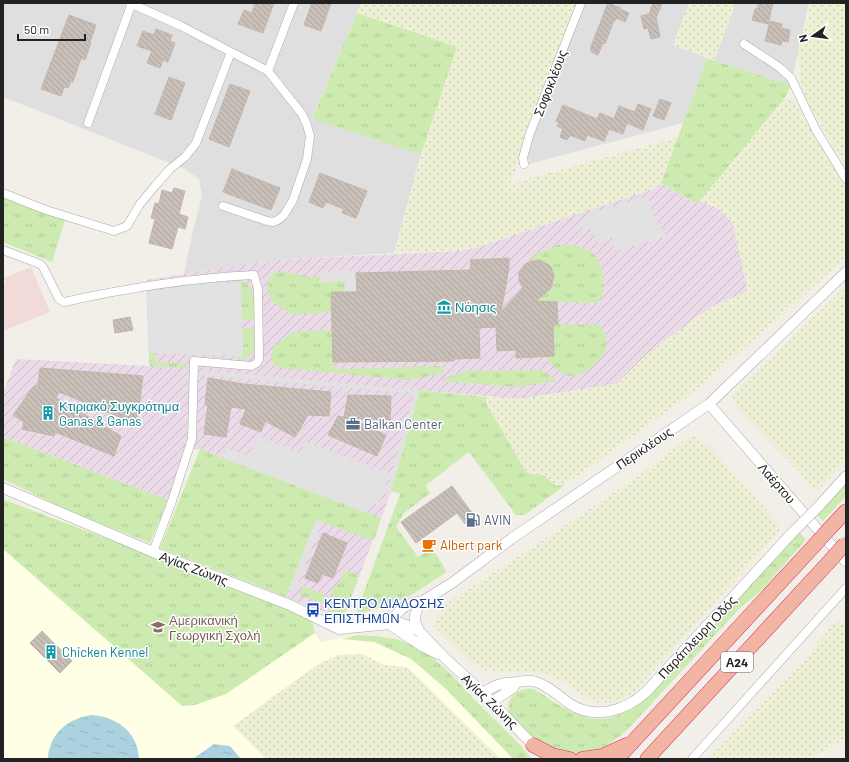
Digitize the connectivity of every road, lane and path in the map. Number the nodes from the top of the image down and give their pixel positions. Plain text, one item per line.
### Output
1 (131, 3) edge
2 (294, 3) edge
3 (581, 3) edge
4 (744, 44) dead end
5 (231, 52) junction
6 (268, 71) junction
7 (88, 123) dead end
8 (524, 164) dead end
9 (846, 179) edge
10 (3, 193) edge
11 (223, 206) dead end
12 (3, 250) edge
13 (846, 272) edge
14 (709, 404) junction
15 (846, 476) edge
16 (3, 488) edge
17 (846, 511) edge
18 (846, 544) edge
19 (153, 552) junction
20 (846, 562) edge
21 (846, 588) edge
22 (421, 604) junction
23 (389, 624) junction
24 (419, 631) junction
25 (445, 658) junction
26 (516, 683) junction
27 (483, 693) junction
28 (505, 694) junction
29 (492, 702) junction
30 (509, 719) junction
31 (635, 740) junction
32 (533, 745) junction
33 (540, 759) edge
34 (570, 759) edge
35 (582, 759) edge
36 (618, 759) edge
37 (647, 759) edge
38 (692, 759) edge

1 - 5 street
1 - 7 street
2 - 6 street
3 - 8 street, Σοφοκλέους
4 - 9 street
5 - 6 street
5 - 10 street
6 - 11 street
12 - 19 street
13 - 14 street, Περικλέους
14 - 20 street, Λαέρτου
14 - 22 street, Περικλέους
15 - 26 street, Παράπλευρη Οδός, bridge
16 - 19 street, Αγίας Ζώνης
17 - 31 highway, Α24, bridge
18 - 37 highway, Α24, bridge
19 - 23 street, Αγίας Ζώνης
21 - 38 street
22 - 23 street, Περικλέους
22 - 24 street
23 - 24 street
23 - 25 street
24 - 25 street
25 - 27 street, Αγίας Ζώνης
26 - 27 street, Παράπλευρη Οδός
26 - 28 street
27 - 29 street, Αγίας Ζώνης
28 - 29 street
28 - 30 street
29 - 30 street, Αγίας Ζώνης
30 - 32 street, Αγίας Ζώνης
31 - 35 highway
31 - 36 highway, Α24
32 - 33 highway
32 - 34 highway

